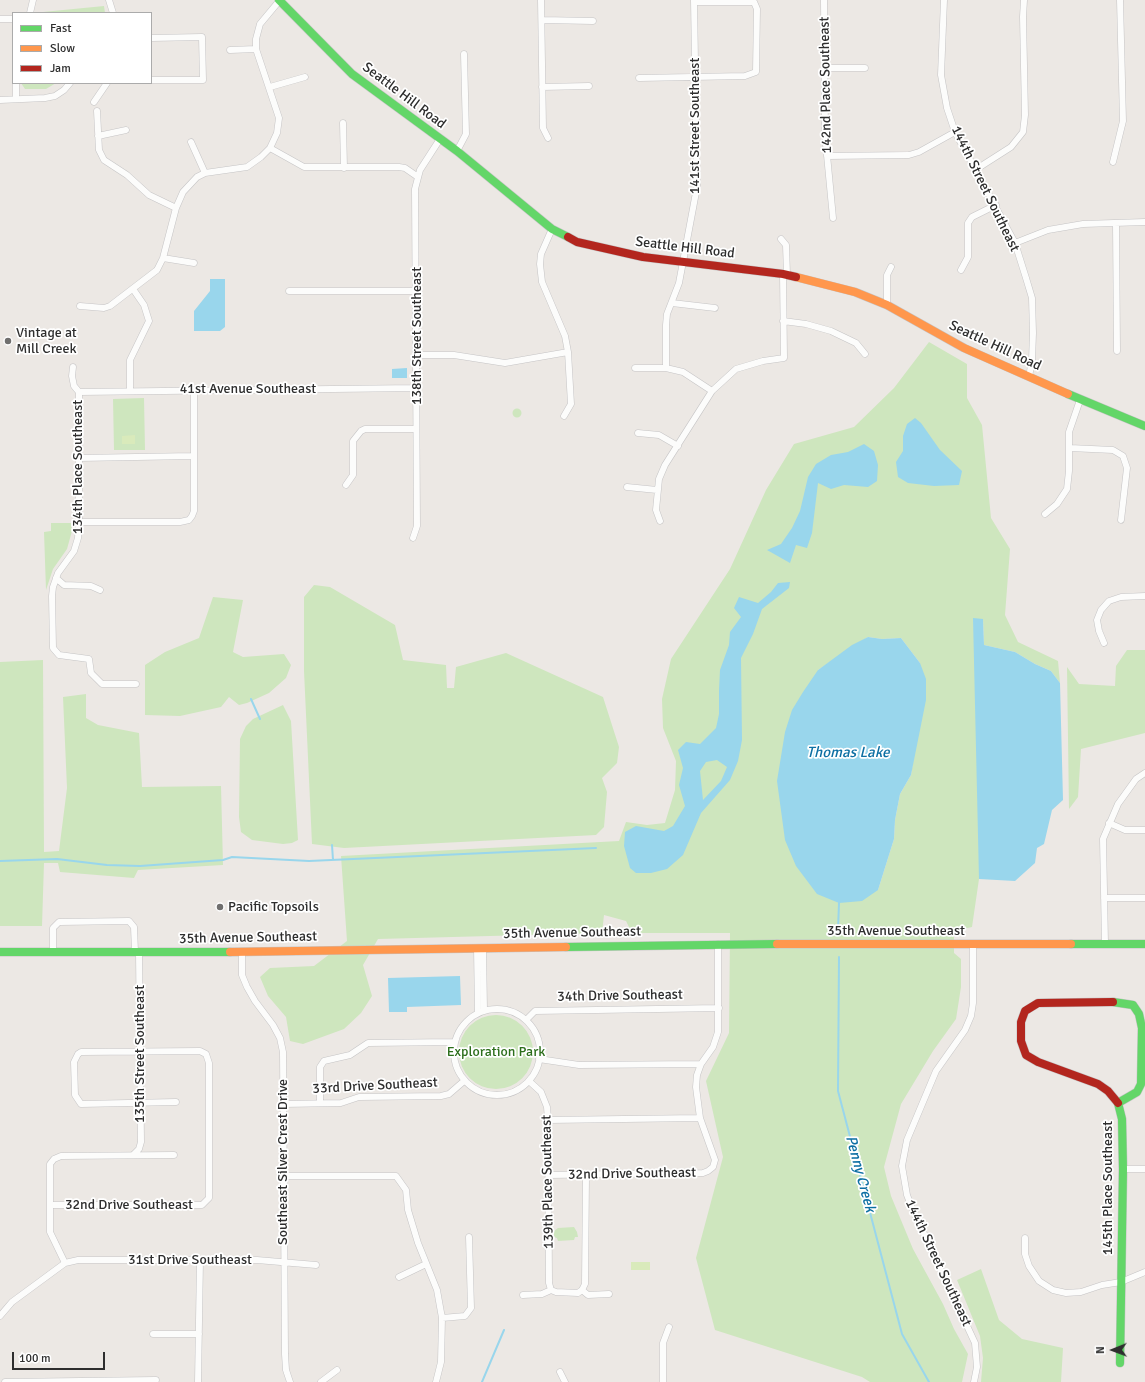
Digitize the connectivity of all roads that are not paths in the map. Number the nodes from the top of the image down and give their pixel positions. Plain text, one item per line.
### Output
1 (33, 0) edge
2 (109, 0) edge
3 (280, 0) edge
4 (542, 0) edge
5 (824, 0) edge
6 (944, 0) edge
7 (1024, 0) edge
8 (1120, 0) edge
9 (694, 1) edge
10 (30, 12) edge
11 (113, 12) edge
12 (0, 19) edge
13 (12, 19) edge
14 (542, 20) junction
15 (593, 21) dead end
16 (152, 38) edge
17 (256, 49) junction
18 (230, 50) dead end
19 (464, 54) dead end
20 (825, 68) junction
21 (865, 68) dead end
22 (305, 78) dead end
23 (639, 78) dead end
24 (695, 78) junction
25 (152, 80) edge
26 (16, 84) edge
27 (69, 84) edge
28 (106, 84) edge
29 (589, 86) dead end
30 (270, 87) junction
31 (542, 87) junction
32 (16, 99) junction
33 (0, 100) edge
34 (94, 102) dead end
35 (97, 111) dead end
36 (343, 123) dead end
37 (126, 130) dead end
38 (956, 132) junction
39 (98, 136) junction
40 (548, 138) dead end
41 (440, 140) junction
42 (191, 142) dead end
43 (270, 148) junction
44 (457, 150) junction
45 (827, 156) junction
46 (1113, 162) dead end
47 (344, 168) junction
48 (975, 170) junction
49 (205, 173) junction
50 (418, 177) junction
51 (996, 205) junction
52 (176, 208) junction
53 (833, 218) dead end
54 (1145, 222) edge
55 (1116, 223) junction
56 (552, 229) junction
57 (781, 239) dead end
58 (1015, 243) junction
59 (163, 258) junction
60 (684, 261) junction
61 (194, 262) dead end
62 (891, 267) dead end
63 (961, 270) dead end
64 (785, 274) junction
65 (133, 289) junction
66 (288, 291) dead end
67 (417, 291) junction
68 (672, 304) junction
69 (887, 305) junction
70 (80, 306) dead end
71 (715, 308) dead end
72 (783, 321) junction
73 (1117, 351) dead end
74 (568, 352) junction
75 (865, 354) dead end
76 (418, 355) junction
77 (73, 367) dead end
78 (635, 368) dead end
79 (666, 368) junction
80 (1029, 377) junction
81 (418, 388) junction
82 (130, 390) junction
83 (194, 390) junction
84 (712, 391) junction
85 (79, 392) junction
86 (1080, 400) junction
87 (564, 416) dead end
88 (1145, 426) edge
89 (416, 430) junction
90 (638, 433) dead end
91 (678, 446) junction
92 (1070, 448) junction
93 (193, 456) junction
94 (79, 458) junction
95 (346, 485) dead end
96 (627, 487) dead end
97 (657, 490) junction
98 (1046, 514) dead end
99 (1121, 520) dead end
100 (660, 521) dead end
101 (80, 522) junction
102 (413, 538) dead end
103 (56, 578) junction
104 (100, 590) dead end
105 (1145, 596) edge
106 (1104, 643) dead end
107 (136, 684) dead end
108 (1145, 773) edge
109 (1109, 823) junction
110 (1145, 830) edge
111 (1104, 898) junction
112 (1145, 898) edge
113 (718, 944) junction
114 (974, 944) junction
115 (1105, 944) junction
116 (1145, 944) edge
117 (480, 948) junction
118 (0, 952) edge
119 (54, 952) junction
120 (137, 952) junction
121 (242, 952) junction
122 (719, 1008) junction
123 (481, 1011) junction
124 (526, 1020) junction
125 (454, 1042) junction
126 (141, 1051) junction
127 (539, 1059) junction
128 (702, 1064) junction
129 (464, 1081) junction
130 (529, 1081) junction
131 (140, 1102) junction
132 (176, 1102) dead end
133 (1118, 1102) junction
134 (320, 1103) junction
135 (283, 1104) junction
136 (700, 1118) junction
137 (548, 1120) junction
138 (134, 1154) junction
139 (174, 1154) dead end
140 (1123, 1169) junction
141 (1145, 1169) edge
142 (549, 1175) junction
143 (283, 1176) junction
144 (586, 1176) junction
145 (50, 1205) junction
146 (469, 1237) dead end
147 (1025, 1238) dead end
148 (200, 1260) junction
149 (65, 1263) junction
150 (284, 1263) junction
151 (426, 1264) junction
152 (316, 1265) dead end
153 (1145, 1272) edge
154 (399, 1277) dead end
155 (1121, 1282) junction
156 (552, 1290) junction
157 (582, 1290) junction
158 (609, 1294) dead end
159 (523, 1295) dead end
160 (0, 1316) edge
161 (442, 1318) junction
162 (670, 1327) dead end
163 (153, 1334) dead end
164 (199, 1334) junction
165 (1120, 1363) dead end
166 (337, 1370) dead end
167 (560, 1372) dead end
168 (156, 1380) dead end
169 (5, 1382) edge
170 (198, 1382) edge
171 (290, 1382) edge
172 (321, 1382) edge
173 (436, 1382) edge
174 (565, 1382) edge
175 (663, 1382) edge
176 (974, 1382) edge

1 - 10 street
2 - 11 street
3 - 17 street
3 - 41 street, Seattle Hill Road
4 - 14 street
5 - 20 street, 142nd Place Southeast
6 - 38 street, 144th Street Southeast
7 - 48 street
8 - 46 street
9 - 24 street, 141st Street Southeast
9 - 24 street
12 - 13 street
14 - 15 street
14 - 31 street
16 - 25 street
17 - 18 street
17 - 30 street
19 - 44 street
20 - 21 street
20 - 45 street, 142nd Place Southeast
22 - 30 street
23 - 24 street
24 - 60 street, 141st Street Southeast
26 - 32 street
27 - 32 street
28 - 34 street
29 - 31 street
30 - 43 street
31 - 40 street
32 - 33 street
35 - 39 street
36 - 47 street
37 - 39 street
38 - 45 street
38 - 48 street, 144th Street Southeast
39 - 52 street
41 - 44 street, Seattle Hill Road
41 - 50 street, 138th Street Southeast
42 - 49 street
43 - 47 street
43 - 49 street
44 - 56 street, Seattle Hill Road
45 - 53 street, 142nd Place Southeast
47 - 50 street
48 - 51 street, 144th Street Southeast
49 - 52 street
50 - 67 street, 138th Street Southeast
51 - 58 street, 144th Street Southeast
51 - 63 street
52 - 59 street
54 - 55 street
55 - 58 street
55 - 73 street
56 - 60 street, Seattle Hill Road
56 - 74 street
57 - 64 street
58 - 80 street, 144th Street Southeast
59 - 61 street
59 - 65 street
60 - 64 street, Seattle Hill Road
60 - 68 street, 141st Street Southeast
62 - 69 street
64 - 69 street, Seattle Hill Road
64 - 72 street
65 - 70 street
65 - 82 street
66 - 67 street
67 - 76 street, 138th Street Southeast
68 - 71 street
68 - 79 street, 141st Street Southeast
69 - 80 street, Seattle Hill Road
72 - 75 street
72 - 84 street
74 - 76 street
74 - 87 street
76 - 81 street, 138th Street Southeast
77 - 85 street, 134th Place Southeast
78 - 79 street
79 - 84 street
80 - 86 street, Seattle Hill Road
81 - 83 street, 41st Avenue Southeast
81 - 89 street, 138th Street Southeast
82 - 83 street, 41st Avenue Southeast
82 - 85 street, 41st Avenue Southeast
83 - 93 street
84 - 91 street
85 - 94 street, 134th Place Southeast
86 - 88 street, Seattle Hill Road
86 - 92 street
89 - 95 street
89 - 102 street, 138th Street Southeast
90 - 91 street
91 - 97 street
92 - 98 street
92 - 99 street
93 - 94 street
93 - 101 street
94 - 101 street, 134th Place Southeast
96 - 97 street
97 - 100 street
101 - 103 street, 134th Place Southeast
103 - 104 street
103 - 107 street, 134th Place Southeast
105 - 106 street
108 - 109 street
109 - 110 street
109 - 111 street
111 - 112 street
111 - 115 street
113 - 114 street, 35th Avenue Southeast
113 - 117 street, 35th Avenue Southeast
113 - 122 street
114 - 115 street, 35th Avenue Southeast
114 - 176 street, 144th Street Southeast
115 - 116 street, 35th Avenue Southeast
117 - 121 street, 35th Avenue Southeast
117 - 123 street
118 - 119 street, 35th Avenue Southeast
119 - 120 street, 35th Avenue Southeast
119 - 120 street, 135th Street Southeast
120 - 121 street, 35th Avenue Southeast
120 - 126 street, 135th Street Southeast
121 - 135 street, Southeast Silver Crest Drive
122 - 124 street, 34th Drive Southeast
122 - 128 street
123 - 124 street
123 - 125 street
124 - 127 street
125 - 129 street
125 - 134 street
126 - 131 street, 135th Street Southeast
126 - 131 street
126 - 145 street, 32nd Drive Southeast
127 - 128 street
127 - 130 street
128 - 136 street
129 - 130 street
129 - 134 street, 33rd Drive Southeast
130 - 137 street, 139th Place Southeast
131 - 132 street
131 - 138 street, 135th Street Southeast
133 - 133 street, 145th Place Southeast
133 - 140 street, 145th Place Southeast
134 - 135 street, 33rd Drive Southeast
135 - 143 street, Southeast Silver Crest Drive
136 - 137 street
136 - 144 street, 32nd Drive Southeast
137 - 142 street, 139th Place Southeast
138 - 139 street
138 - 145 street
140 - 141 street
140 - 155 street, 145th Place Southeast
142 - 144 street, 32nd Drive Southeast
142 - 156 street, 139th Place Southeast
143 - 150 street, Southeast Silver Crest Drive
143 - 151 street
144 - 157 street
145 - 149 street
146 - 161 street
147 - 155 street
148 - 149 street, 31st Drive Southeast
148 - 150 street, 31st Drive Southeast
148 - 164 street
149 - 160 street
150 - 152 street, 31st Drive Southeast
150 - 171 street, Southeast Silver Crest Drive
151 - 154 street
151 - 161 street
153 - 155 street
155 - 165 street, 145th Place Southeast
156 - 157 street
156 - 159 street
157 - 158 street
161 - 173 street
162 - 175 street
163 - 164 street
164 - 170 street
166 - 172 street
167 - 174 street
168 - 169 street

